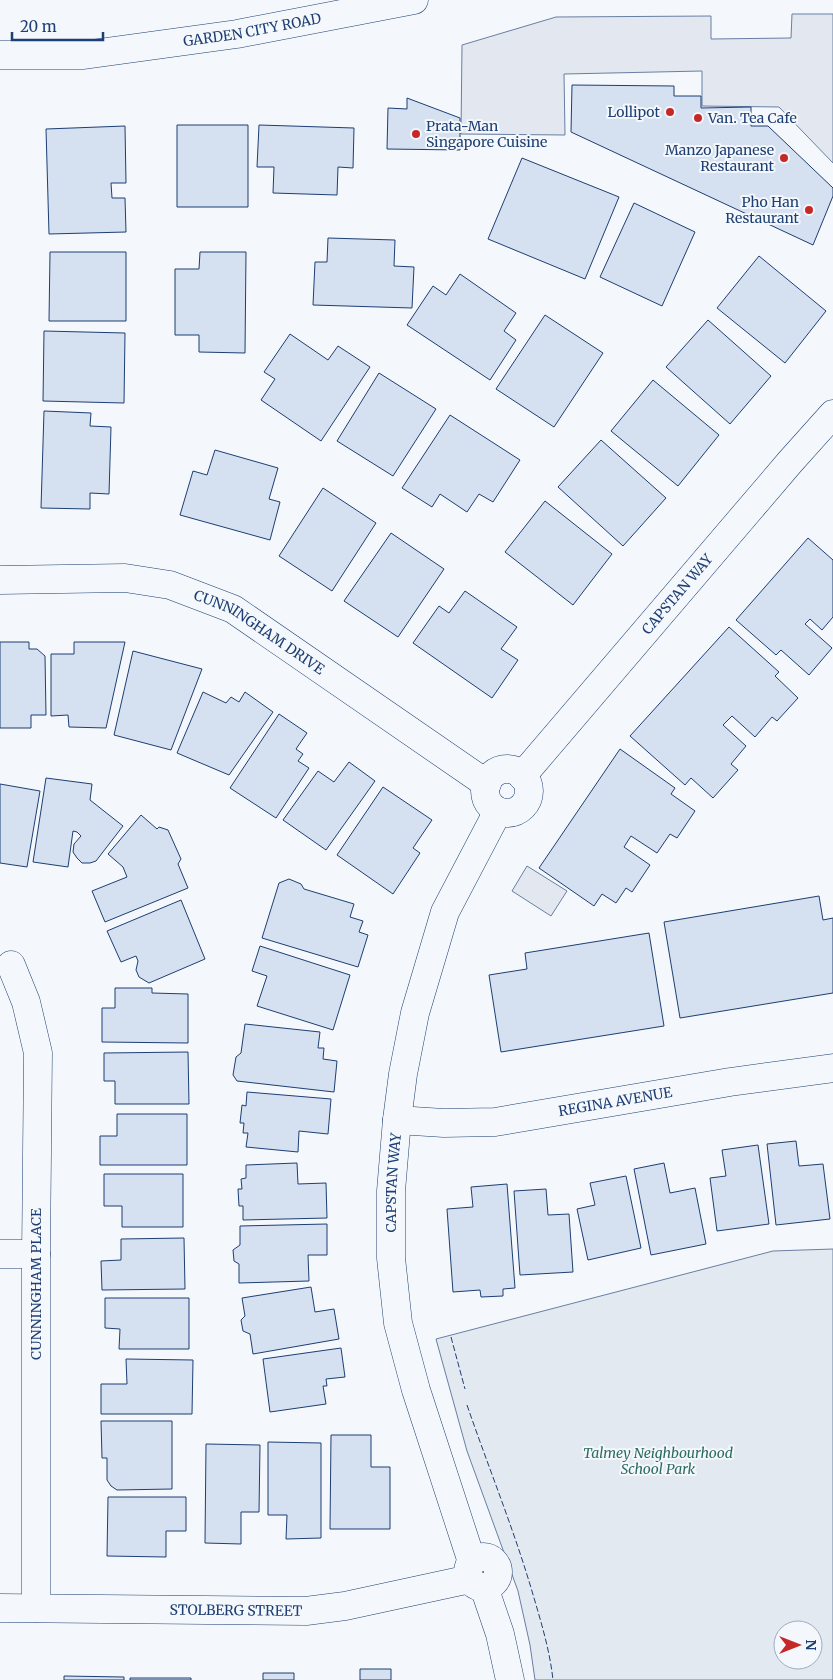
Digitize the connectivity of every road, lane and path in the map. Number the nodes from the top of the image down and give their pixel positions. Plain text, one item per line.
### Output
1 (414, 0) edge
2 (0, 55) edge
3 (833, 414) edge
4 (0, 580) edge
5 (522, 776) junction
6 (487, 784) junction
7 (498, 811) junction
8 (11, 965) dead end
9 (833, 1068) edge
10 (397, 1120) junction
11 (0, 1254) edge
12 (36, 1254) junction
13 (475, 1576) junction
14 (0, 1608) edge
15 (36, 1608) junction
16 (510, 1680) edge

1 - 2 street, GARDEN CITY ROAD
3 - 5 street, CAPSTAN WAY
4 - 6 street, CUNNINGHAM DRIVE
5 - 6 street
5 - 7 street
6 - 7 street
7 - 10 street, CAPSTAN WAY
8 - 12 street, CUNNINGHAM PLACE
9 - 10 street, REGINA AVENUE
10 - 13 street, CAPSTAN WAY
11 - 12 street
12 - 15 street, CUNNINGHAM PLACE
13 - 15 street, STOLBERG STREET
13 - 16 street, CAPSTAN WAY
14 - 15 street, STOLBERG STREET

